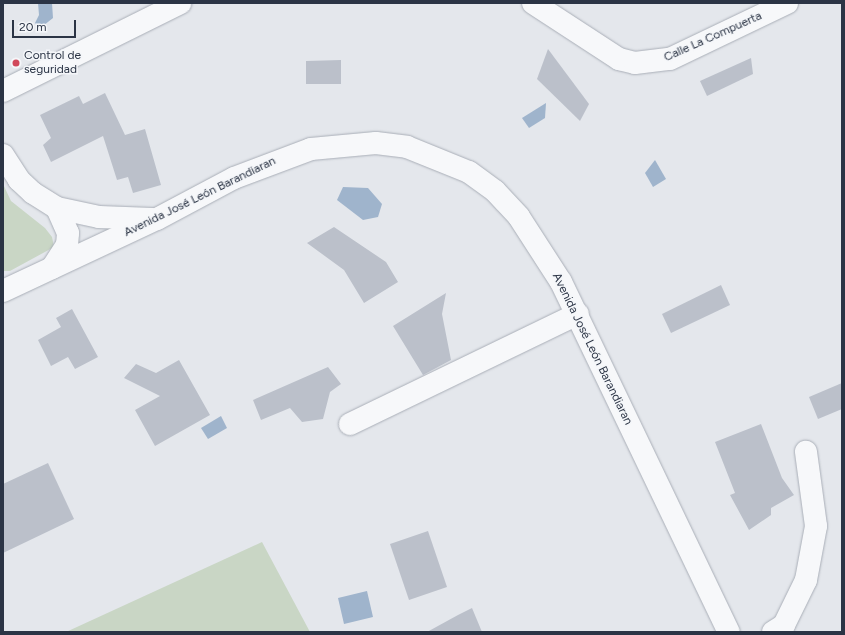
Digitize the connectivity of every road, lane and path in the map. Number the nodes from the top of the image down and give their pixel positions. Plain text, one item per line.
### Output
1 (180, 3) edge
2 (533, 3) edge
3 (788, 3) edge
4 (3, 91) edge
5 (3, 155) edge
6 (57, 208) junction
7 (157, 219) junction
8 (52, 268) junction
9 (3, 291) edge
10 (578, 314) junction
11 (350, 424) dead end
12 (806, 452) dead end
13 (729, 632) edge
14 (773, 632) edge

1 - 4 street
2 - 3 street, Calle La Compuerta
5 - 6 street
6 - 7 street
6 - 8 street
7 - 8 street, Avenida José León Barandiaran
7 - 10 street, Avenida José León Barandiaran
8 - 9 street, Avenida José León Barandiaran
10 - 11 street
10 - 13 street, Avenida José León Barandiaran
12 - 14 street

